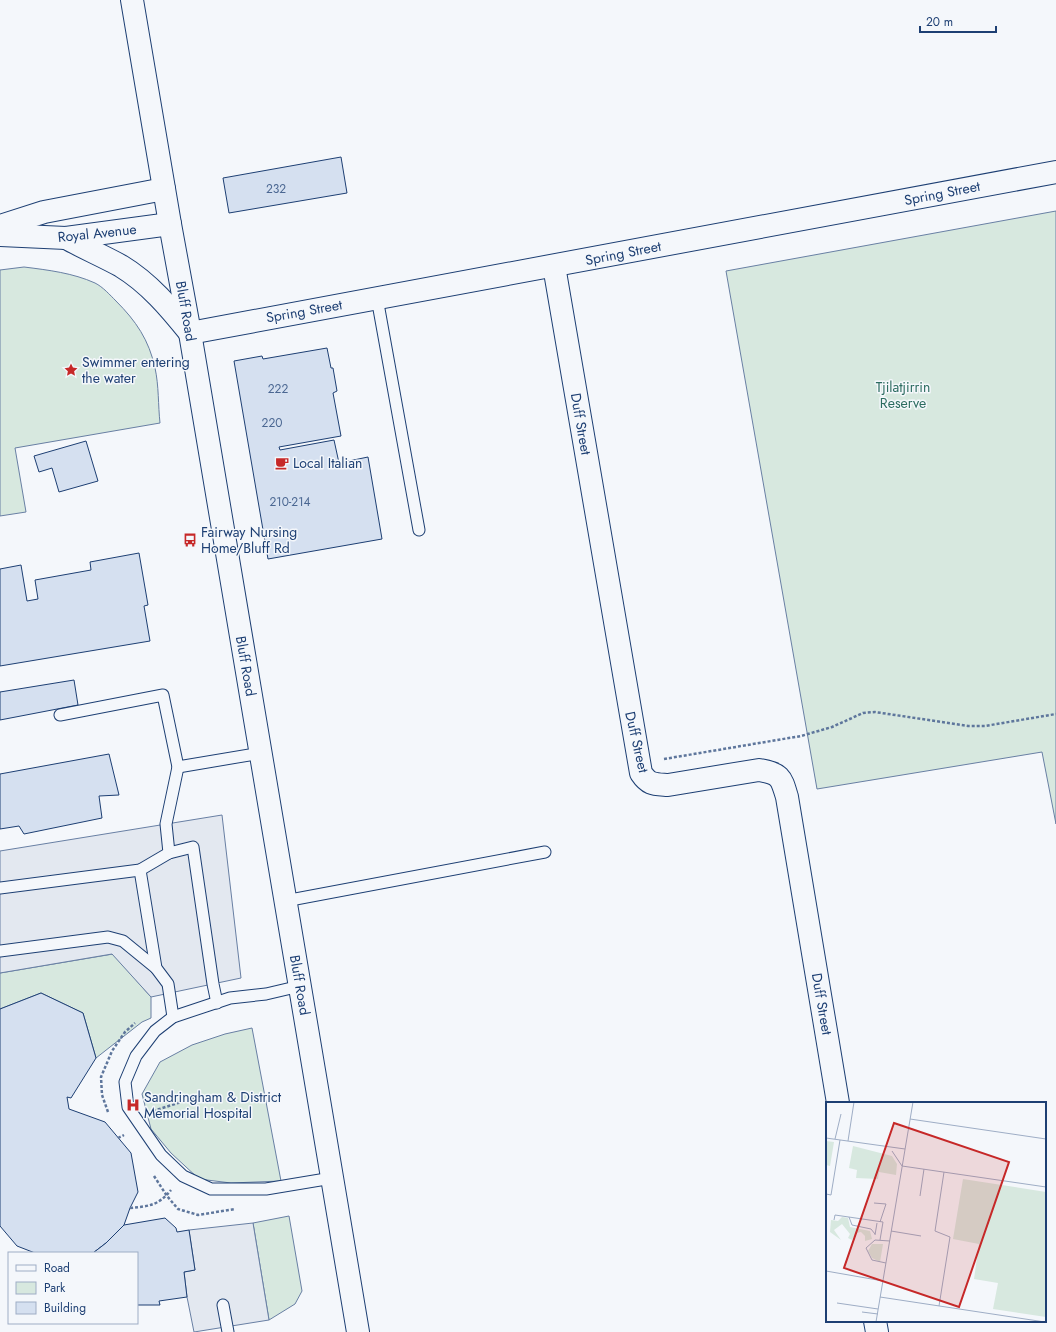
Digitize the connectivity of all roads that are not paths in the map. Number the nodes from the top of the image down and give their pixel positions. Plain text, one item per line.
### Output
1 (132, 0) edge
2 (1056, 172) edge
3 (164, 189) junction
4 (170, 224) junction
5 (0, 226) edge
6 (0, 235) edge
7 (66, 238) junction
8 (554, 266) junction
9 (377, 298) junction
10 (190, 333) junction
11 (419, 530) dead end
12 (60, 715) dead end
13 (260, 753) junction
14 (178, 767) junction
15 (545, 852) dead end
16 (169, 853) junction
17 (140, 870) junction
18 (0, 888) edge
19 (285, 901) junction
20 (0, 951) edge
21 (156, 968) junction
22 (300, 986) junction
23 (217, 1003) junction
24 (173, 1017) junction
25 (838, 1102) edge
26 (332, 1178) junction
27 (223, 1305) dead end
28 (875, 1322) edge
29 (228, 1332) edge
30 (358, 1332) edge
31 (877, 1332) edge

1 - 3 street, Bluff Road
2 - 8 street, Spring Street
3 - 4 street, Bluff Road
3 - 5 street, Royal Avenue
4 - 7 street, Royal Avenue
4 - 10 street, Bluff Road
6 - 7 street, Royal Avenue
7 - 10 street
8 - 9 street, Spring Street
8 - 25 street, Duff Street
9 - 10 street, Spring Street
9 - 11 lane
10 - 13 street, Bluff Road
12 - 14 lane
13 - 14 lane
13 - 19 street, Bluff Road
14 - 16 lane
15 - 19 lane
16 - 17 lane
16 - 23 lane
17 - 18 lane
17 - 21 lane
19 - 22 street, Bluff Road
20 - 21 lane
21 - 24 lane
22 - 23 lane
22 - 26 street, Bluff Road
23 - 24 lane
24 - 26 lane
26 - 30 street, Bluff Road
27 - 29 lane
28 - 31 street

